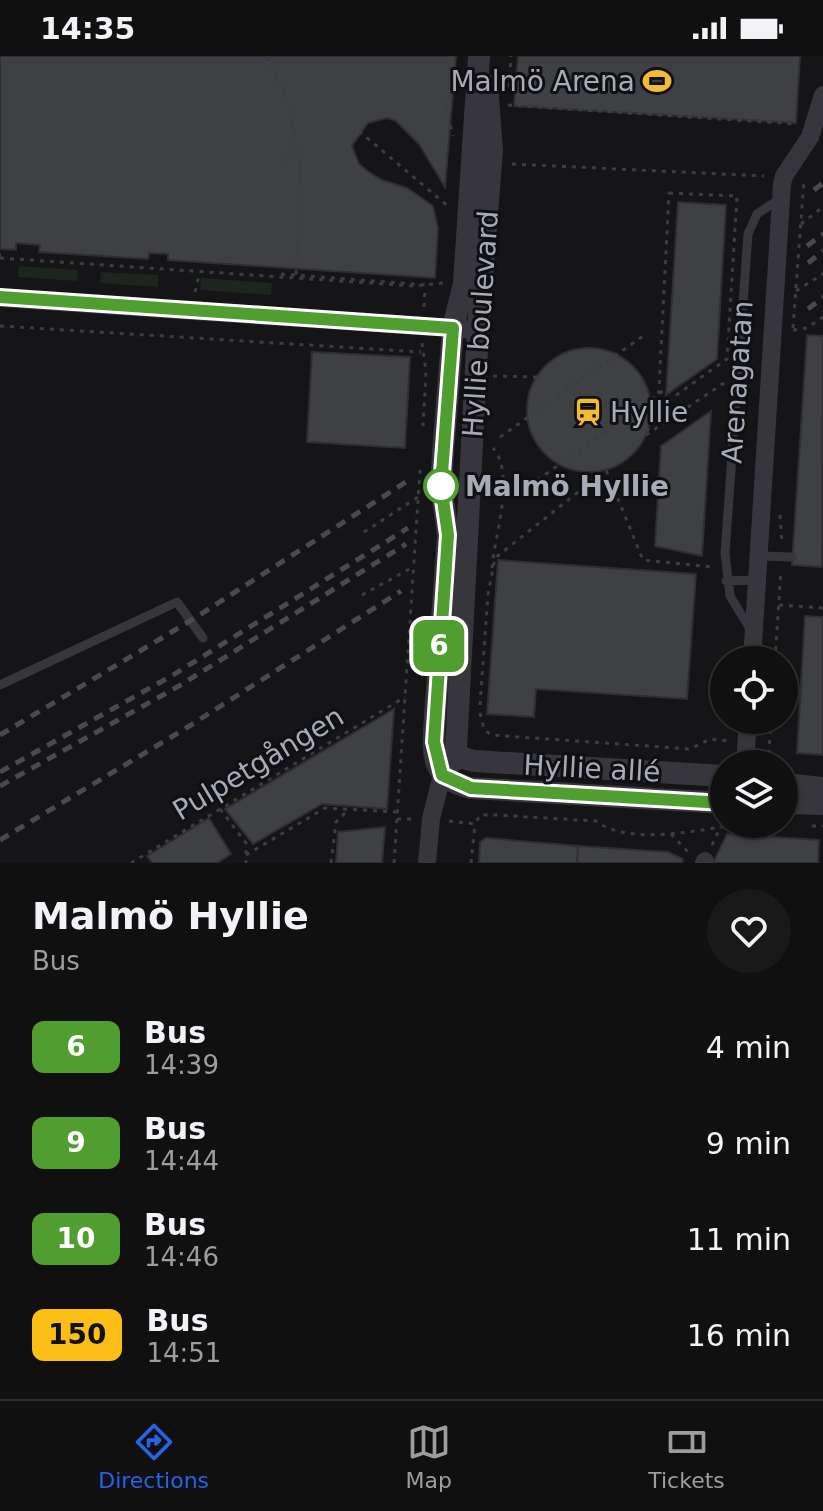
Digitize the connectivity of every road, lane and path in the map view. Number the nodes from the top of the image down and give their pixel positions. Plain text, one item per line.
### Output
1 (267, 56) edge
2 (450, 56) edge
3 (479, 56) edge
4 (487, 56) edge
5 (511, 56) edge
6 (823, 95) edge
7 (815, 126) junction
8 (359, 131) dead end
9 (454, 139) dead end
10 (294, 144) junction
11 (286, 162) dead end
12 (504, 164) dead end
13 (808, 168) dead end
14 (784, 176) junction
15 (450, 193) dead end
16 (781, 198) junction
17 (823, 207) edge
18 (801, 224) junction
19 (0, 256) edge
20 (281, 274) dead end
21 (823, 274) edge
22 (296, 275) junction
23 (434, 286) dead end
24 (425, 287) dead end
25 (796, 291) junction
26 (0, 298) edge
27 (823, 317) edge
28 (0, 326) edge
29 (453, 328) junction
30 (478, 330) junction
31 (793, 330) junction
32 (646, 334) dead end
33 (791, 344) dead end
34 (481, 375) dead end
35 (538, 377) dead end
36 (677, 381) dead end
37 (737, 384) junction
38 (659, 393) junction
39 (658, 408) junction
40 (500, 437) dead end
41 (422, 439) dead end
42 (490, 444) dead end
43 (420, 468) dead end
44 (529, 486) dead end
45 (418, 497) junction
46 (777, 505) dead end
47 (364, 532) dead end
48 (759, 556) junction
49 (787, 557) junction
50 (413, 567) junction
51 (725, 568) junction
52 (757, 580) junction
53 (726, 581) junction
54 (490, 590) junction
55 (362, 595) dead end
56 (779, 605) junction
57 (823, 608) edge
58 (754, 636) junction
59 (203, 638) dead end
60 (753, 646) edge
61 (776, 646) edge
62 (0, 685) edge
63 (405, 697) junction
64 (710, 739) dead end
65 (460, 757) junction
66 (442, 775) junction
67 (710, 775) edge
68 (798, 785) edge
69 (823, 788) edge
70 (710, 802) edge
71 (798, 803) edge
72 (823, 804) edge
73 (220, 809) junction
74 (349, 809) junction
75 (398, 812) junction
76 (397, 819) junction
77 (431, 819) junction
78 (475, 824) junction
79 (710, 829) edge
80 (671, 834) junction
81 (246, 855) junction
82 (704, 862) edge
83 (131, 863) edge
84 (246, 863) edge
85 (331, 863) edge
86 (394, 863) edge
87 (427, 863) edge
88 (471, 863) edge

1 - 10 path
2 - 9 path
3 - 29 street, Hyllie boulevard
4 - 30 street, Hyllie boulevard
5 - 7 path
6 - 7 street, Arenagatan
7 - 14 street, Arenagatan
8 - 15 path
10 - 11 path
10 - 22 path
12 - 14 path
13 - 18 path
14 - 16 street, Arenagatan
16 - 37 lane, Arenagatan
16 - 48 street, Arenagatan
17 - 18 path
18 - 25 path
19 - 24 path
20 - 22 path
21 - 25 path
22 - 23 path
25 - 31 path
26 - 29 street
27 - 31 path
28 - 41 path
29 - 30 street
29 - 66 street, Hyllie boulevard
30 - 65 street, Hyllie boulevard
31 - 33 path
32 - 40 path
34 - 35 path
36 - 38 path
37 - 39 path
37 - 51 lane, Arenagatan
38 - 39 path
38 - 39 path
38 - 44 path
42 - 54 path
43 - 45 path
45 - 47 path
45 - 50 path
46 - 49 path
48 - 49 lane
48 - 52 street, Arenagatan
49 - 56 path
50 - 55 path
50 - 63 path
51 - 53 lane, Arenagatan
51 - 54 path
52 - 53 lane
52 - 58 street, Arenagatan
53 - 58 lane, Arenagatan
54 - 64 path
56 - 57 path
56 - 61 path
58 - 60 street, Arenagatan
59 - 62 lane
63 - 73 path, Pulpetgången
63 - 75 path
65 - 66 street
65 - 67 street, Hyllie allé
66 - 70 street, Hyllie allé
66 - 77 street, Hyllie boulevard
68 - 69 street
71 - 72 street
73 - 81 path
73 - 83 path, Pulpetgången
74 - 75 path
74 - 81 path
74 - 85 path
75 - 76 path
76 - 77 path
76 - 86 path
77 - 78 path
77 - 87 street, Hyllie boulevard
78 - 80 path
78 - 88 path
79 - 80 path
80 - 82 path
81 - 84 path

